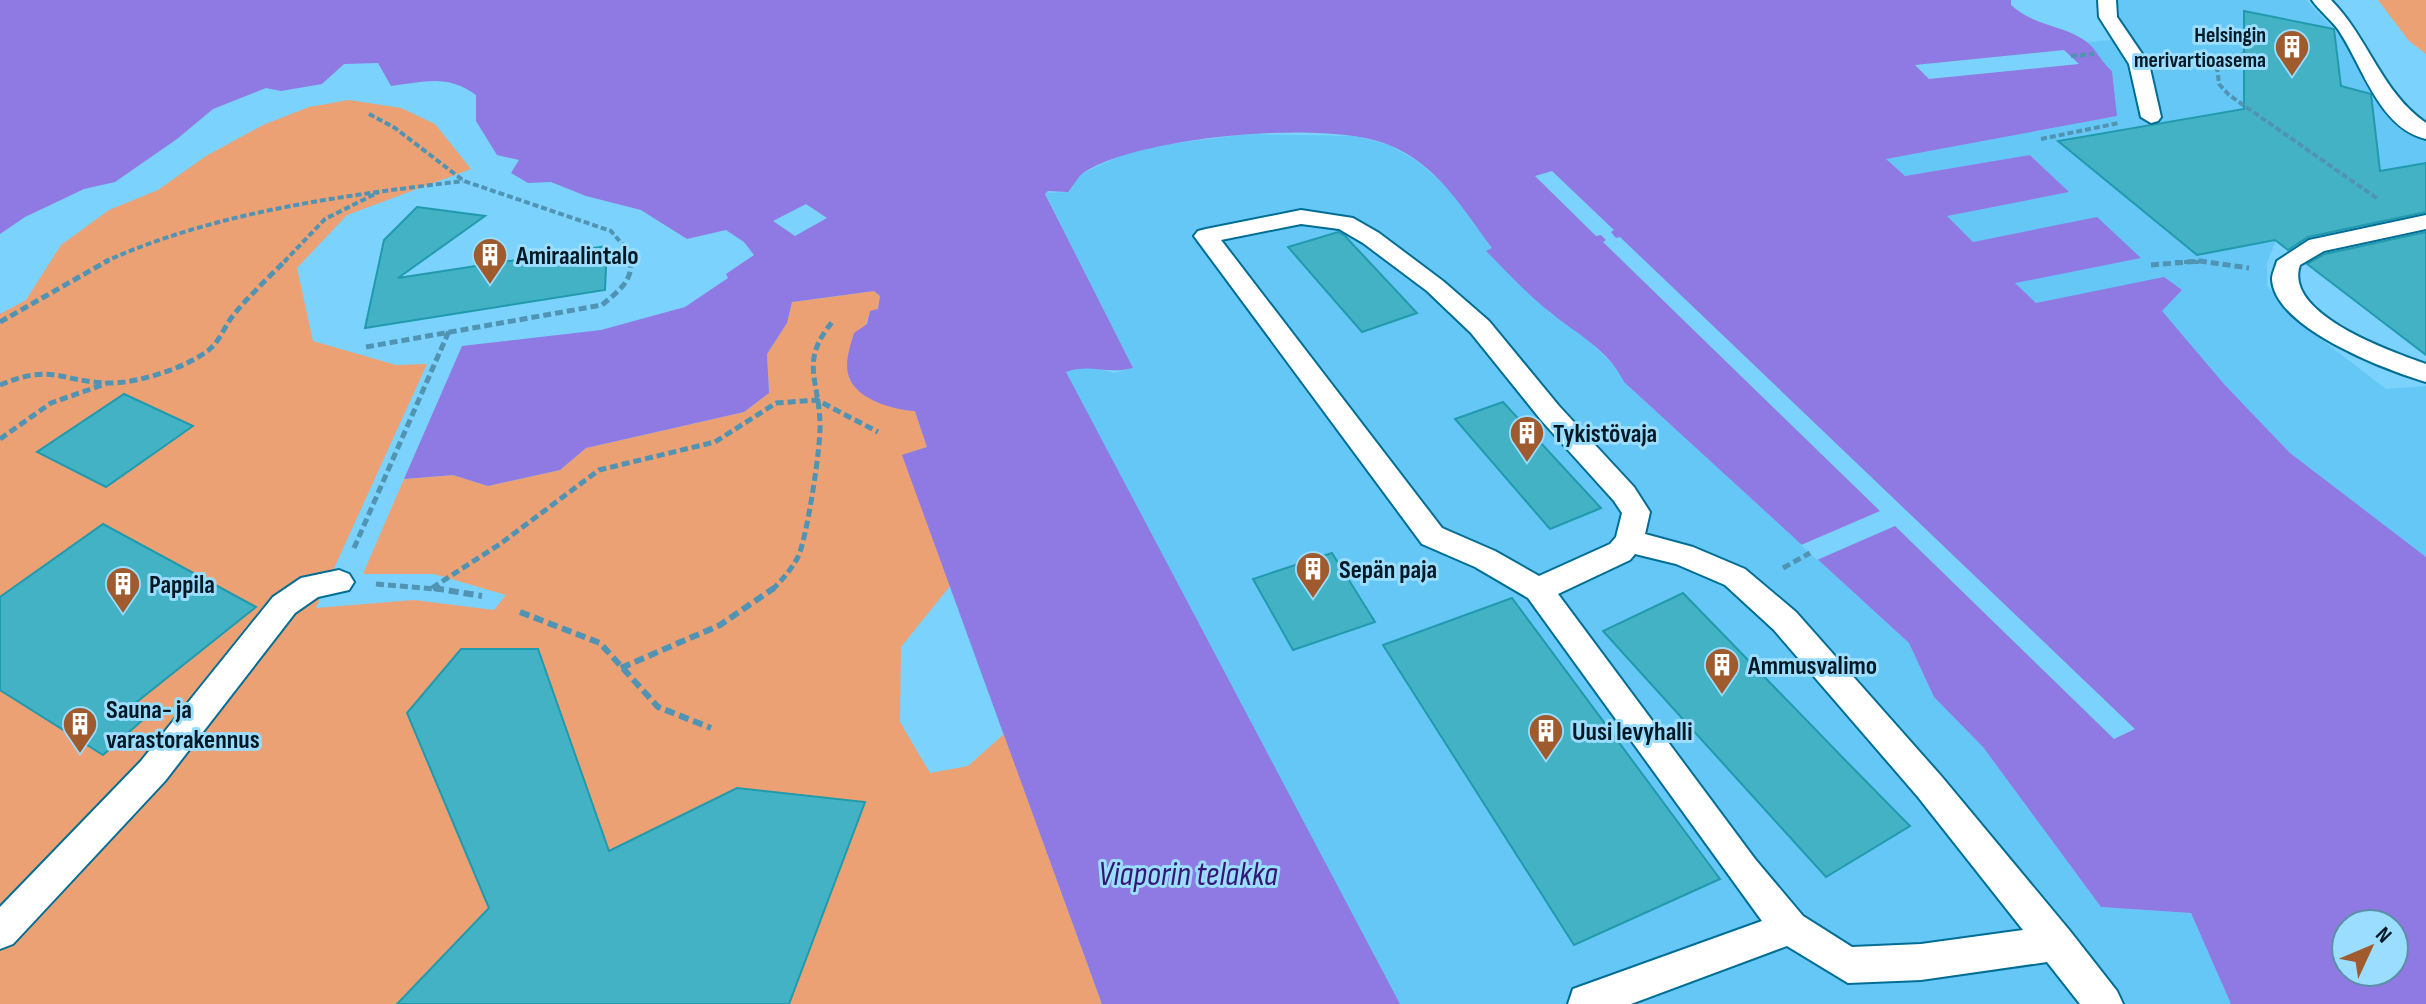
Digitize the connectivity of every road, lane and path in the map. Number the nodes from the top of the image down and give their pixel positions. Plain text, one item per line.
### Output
1 (2107, 0) edge
2 (2321, 0) edge
3 (2244, 52) dead end
4 (2192, 64) dead end
5 (2217, 66) junction
6 (369, 114) dead end
7 (2151, 117) joint
8 (2426, 133) edge
9 (2041, 139) dead end
10 (464, 181) junction
11 (385, 189) junction
12 (2381, 201) dead end
13 (2426, 222) edge
14 (2151, 265) dead end
15 (2286, 274) junction
16 (833, 321) dead end
17 (0, 322) edge
18 (449, 331) junction
19 (366, 347) dead end
20 (2426, 373) edge
21 (109, 383) junction
22 (0, 385) edge
23 (817, 400) junction
24 (878, 432) dead end
25 (0, 439) edge
26 (1629, 541) junction
27 (339, 582) junction
28 (432, 588) junction
29 (1538, 590) junction
30 (482, 596) dead end
31 (520, 612) dead end
32 (621, 668) junction
33 (711, 728) dead end
34 (1790, 928) junction
35 (0, 932) edge
36 (2057, 943) junction
37 (1586, 1002) edge
38 (2104, 1004) edge

1 - 7 lane
2 - 8 lane
3 - 5 path
4 - 5 path
5 - 12 path
6 - 10 path
7 - 9 path
10 - 11 path
10 - 18 path
11 - 17 path
11 - 21 path
13 - 15 lane
14 - 15 path
15 - 20 lane
16 - 23 path
18 - 19 path
18 - 27 path
21 - 22 path
21 - 25 path
23 - 24 path
23 - 28 path
23 - 32 path
26 - 29 lane
26 - 29 lane
26 - 36 lane
27 - 28 path
27 - 35 lane
28 - 30 path
29 - 34 lane
31 - 32 path
32 - 33 path
34 - 36 lane
34 - 37 lane
36 - 38 lane

